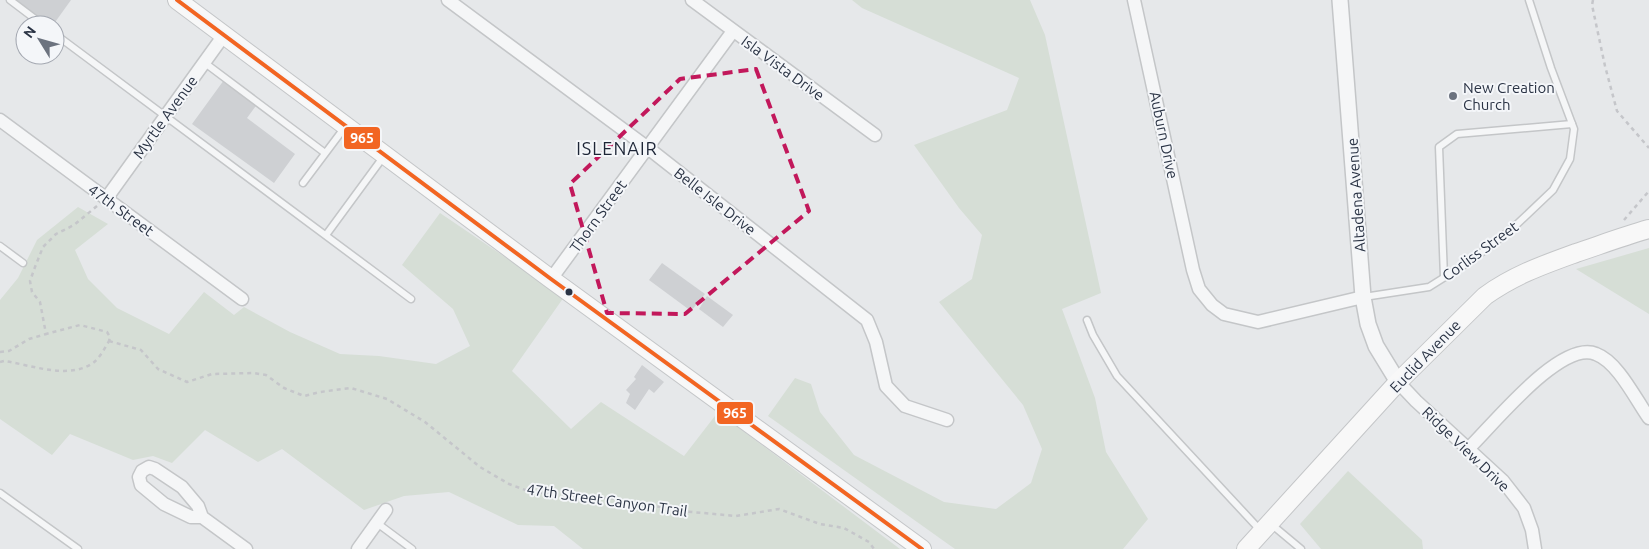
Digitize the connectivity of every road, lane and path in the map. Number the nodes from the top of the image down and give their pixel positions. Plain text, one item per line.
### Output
1 (10, 0) edge
2 (177, 0) edge
3 (448, 0) edge
4 (692, 0) edge
5 (1134, 0) edge
6 (1340, 0) edge
7 (1529, 0) edge
8 (1593, 0) edge
9 (30, 15) edge
10 (733, 31) junction
11 (224, 35) junction
12 (65, 42) edge
13 (205, 63) junction
14 (165, 117) junction
15 (0, 120) edge
16 (1572, 124) junction
17 (346, 126) junction
18 (875, 135) dead end
19 (648, 148) junction
20 (1649, 148) edge
21 (325, 153) junction
22 (385, 155) junction
23 (302, 183) dead end
24 (1649, 191) edge
25 (106, 198) junction
26 (1649, 230) edge
27 (326, 235) junction
28 (1624, 236) junction
29 (0, 246) edge
30 (23, 263) dead end
31 (1194, 270) joint
32 (1444, 277) junction
33 (551, 279) junction
34 (1363, 297) junction
35 (242, 299) dead end
36 (411, 299) dead end
37 (1087, 320) dead end
38 (46, 334) junction
39 (109, 341) junction
40 (0, 352) edge
41 (0, 362) edge
42 (1398, 382) junction
43 (1649, 418) edge
44 (947, 420) dead end
45 (1469, 448) junction
46 (0, 493) edge
47 (386, 510) dead end
48 (202, 517) junction
49 (377, 523) junction
50 (1266, 527) junction
51 (78, 549) edge
52 (246, 549) edge
53 (358, 549) edge
54 (412, 549) edge
55 (874, 549) edge
56 (922, 549) edge
57 (1246, 549) edge
58 (1301, 549) edge
59 (1536, 549) edge

1 - 9 lane
2 - 11 main road
3 - 19 street, Belle Isle Drive
4 - 10 street, Isla Vista Drive
5 - 31 street, Auburn Drive
6 - 34 street, Altadena Avenue
7 - 16 lane, Corliss Street
8 - 20 path
10 - 18 street, Isla Vista Drive
10 - 19 street, Thorn Street
11 - 13 street, Myrtle Avenue
11 - 17 main road
12 - 14 lane
13 - 14 street, Myrtle Avenue
13 - 21 lane
14 - 25 street, Myrtle Avenue
14 - 27 lane
15 - 25 street, 47th Street
16 - 32 lane, Corliss Street
16 - 32 lane
17 - 21 lane
17 - 22 main road
19 - 33 street, Thorn Street
19 - 44 street, Belle Isle Drive
21 - 23 lane
22 - 27 lane
22 - 33 main road
24 - 28 path
25 - 35 street, 47th Street
25 - 38 path
26 - 28 main road, Euclid Avenue
27 - 36 lane
28 - 42 main road, Euclid Avenue
29 - 30 lane
31 - 34 street, Corliss Street
32 - 34 lane, Corliss Street
33 - 56 main road
34 - 42 street, Altadena Avenue
37 - 50 lane
38 - 39 path
38 - 40 path
39 - 41 path
39 - 55 path, 47th Street Canyon Trail
42 - 45 street, Ridge View Drive
42 - 50 main road, Euclid Avenue
43 - 45 street
45 - 59 street, Ridge View Drive
46 - 51 lane
47 - 49 street
48 - 48 street
48 - 52 street
49 - 53 street
49 - 54 lane
50 - 57 main road, Euclid Avenue
50 - 58 lane

